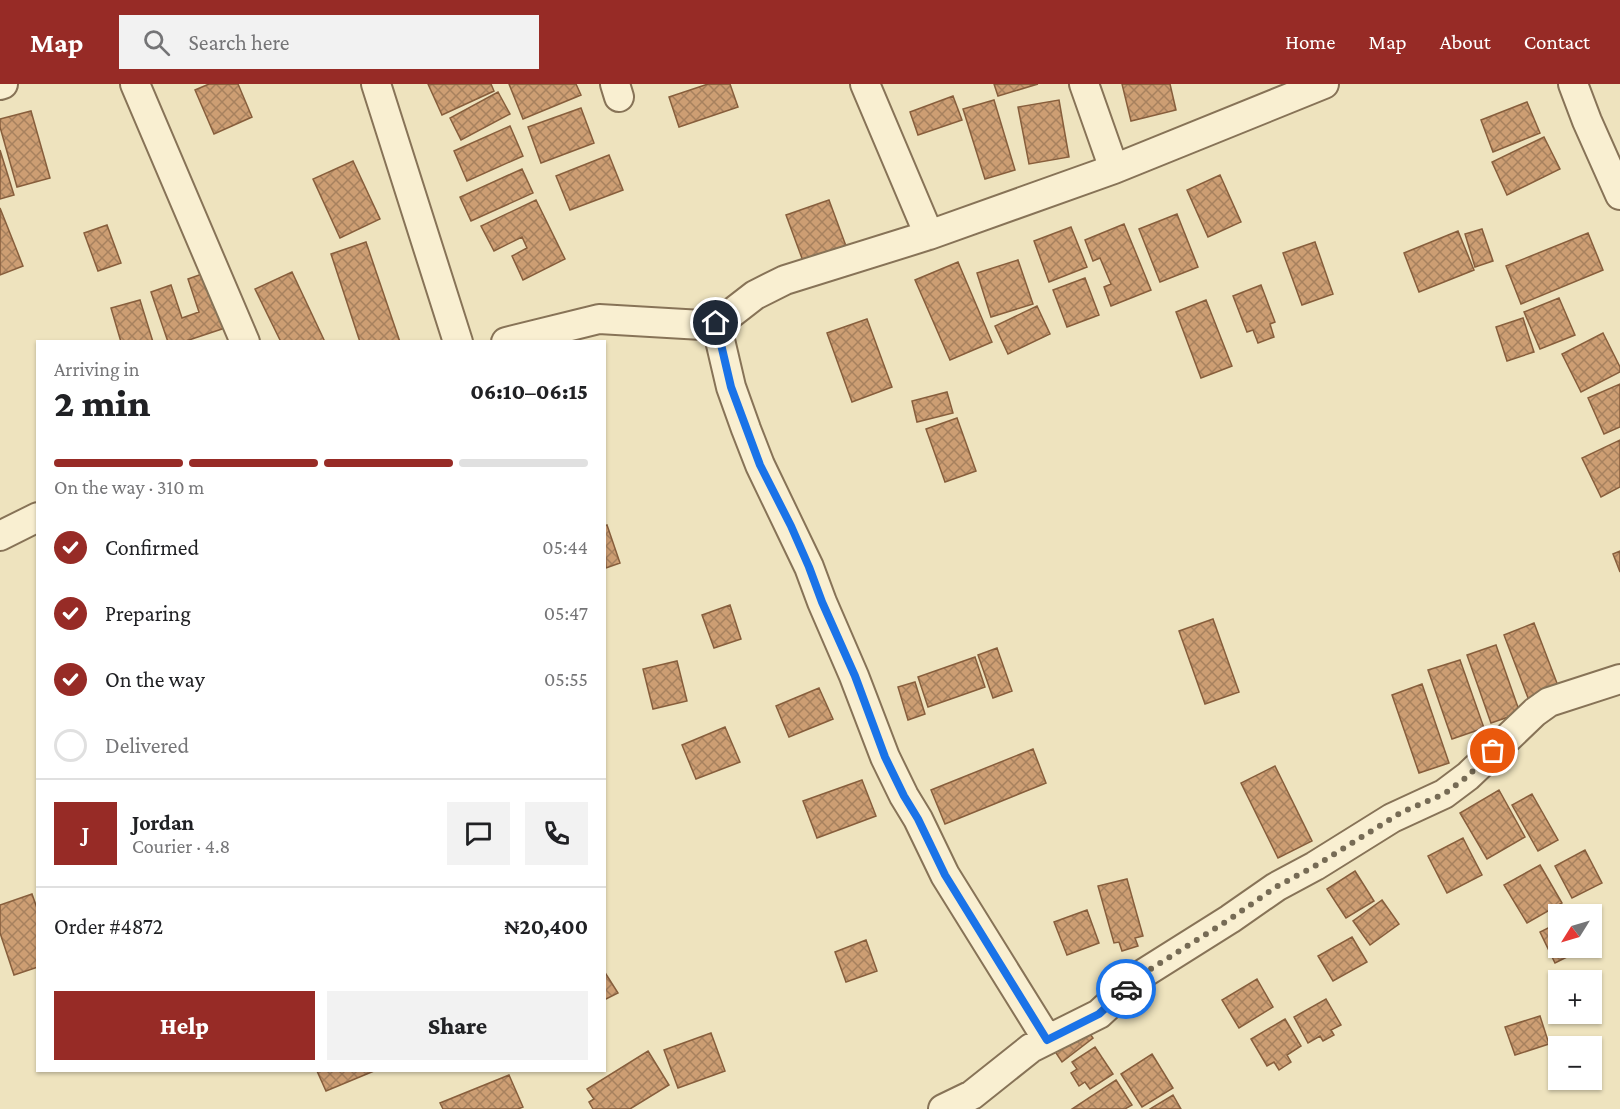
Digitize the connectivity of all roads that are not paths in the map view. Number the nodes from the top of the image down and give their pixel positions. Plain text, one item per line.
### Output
1 (135, 84) edge
2 (376, 84) edge
3 (865, 84) edge
4 (1084, 84) edge
5 (1324, 84) edge
6 (1573, 84) edge
7 (1114, 169) junction
8 (1620, 195) edge
9 (929, 235) junction
10 (716, 323) junction
11 (244, 340) edge
12 (457, 340) edge
13 (514, 340) edge
14 (36, 518) edge
15 (0, 536) edge
16 (1620, 679) edge
17 (1047, 1040) junction
18 (943, 1109) edge

1 - 11 street
2 - 12 street
3 - 9 street
4 - 7 street
5 - 7 street
6 - 8 street
7 - 9 street
9 - 10 street
10 - 13 street
10 - 17 street
14 - 15 street
16 - 17 street
17 - 18 street

